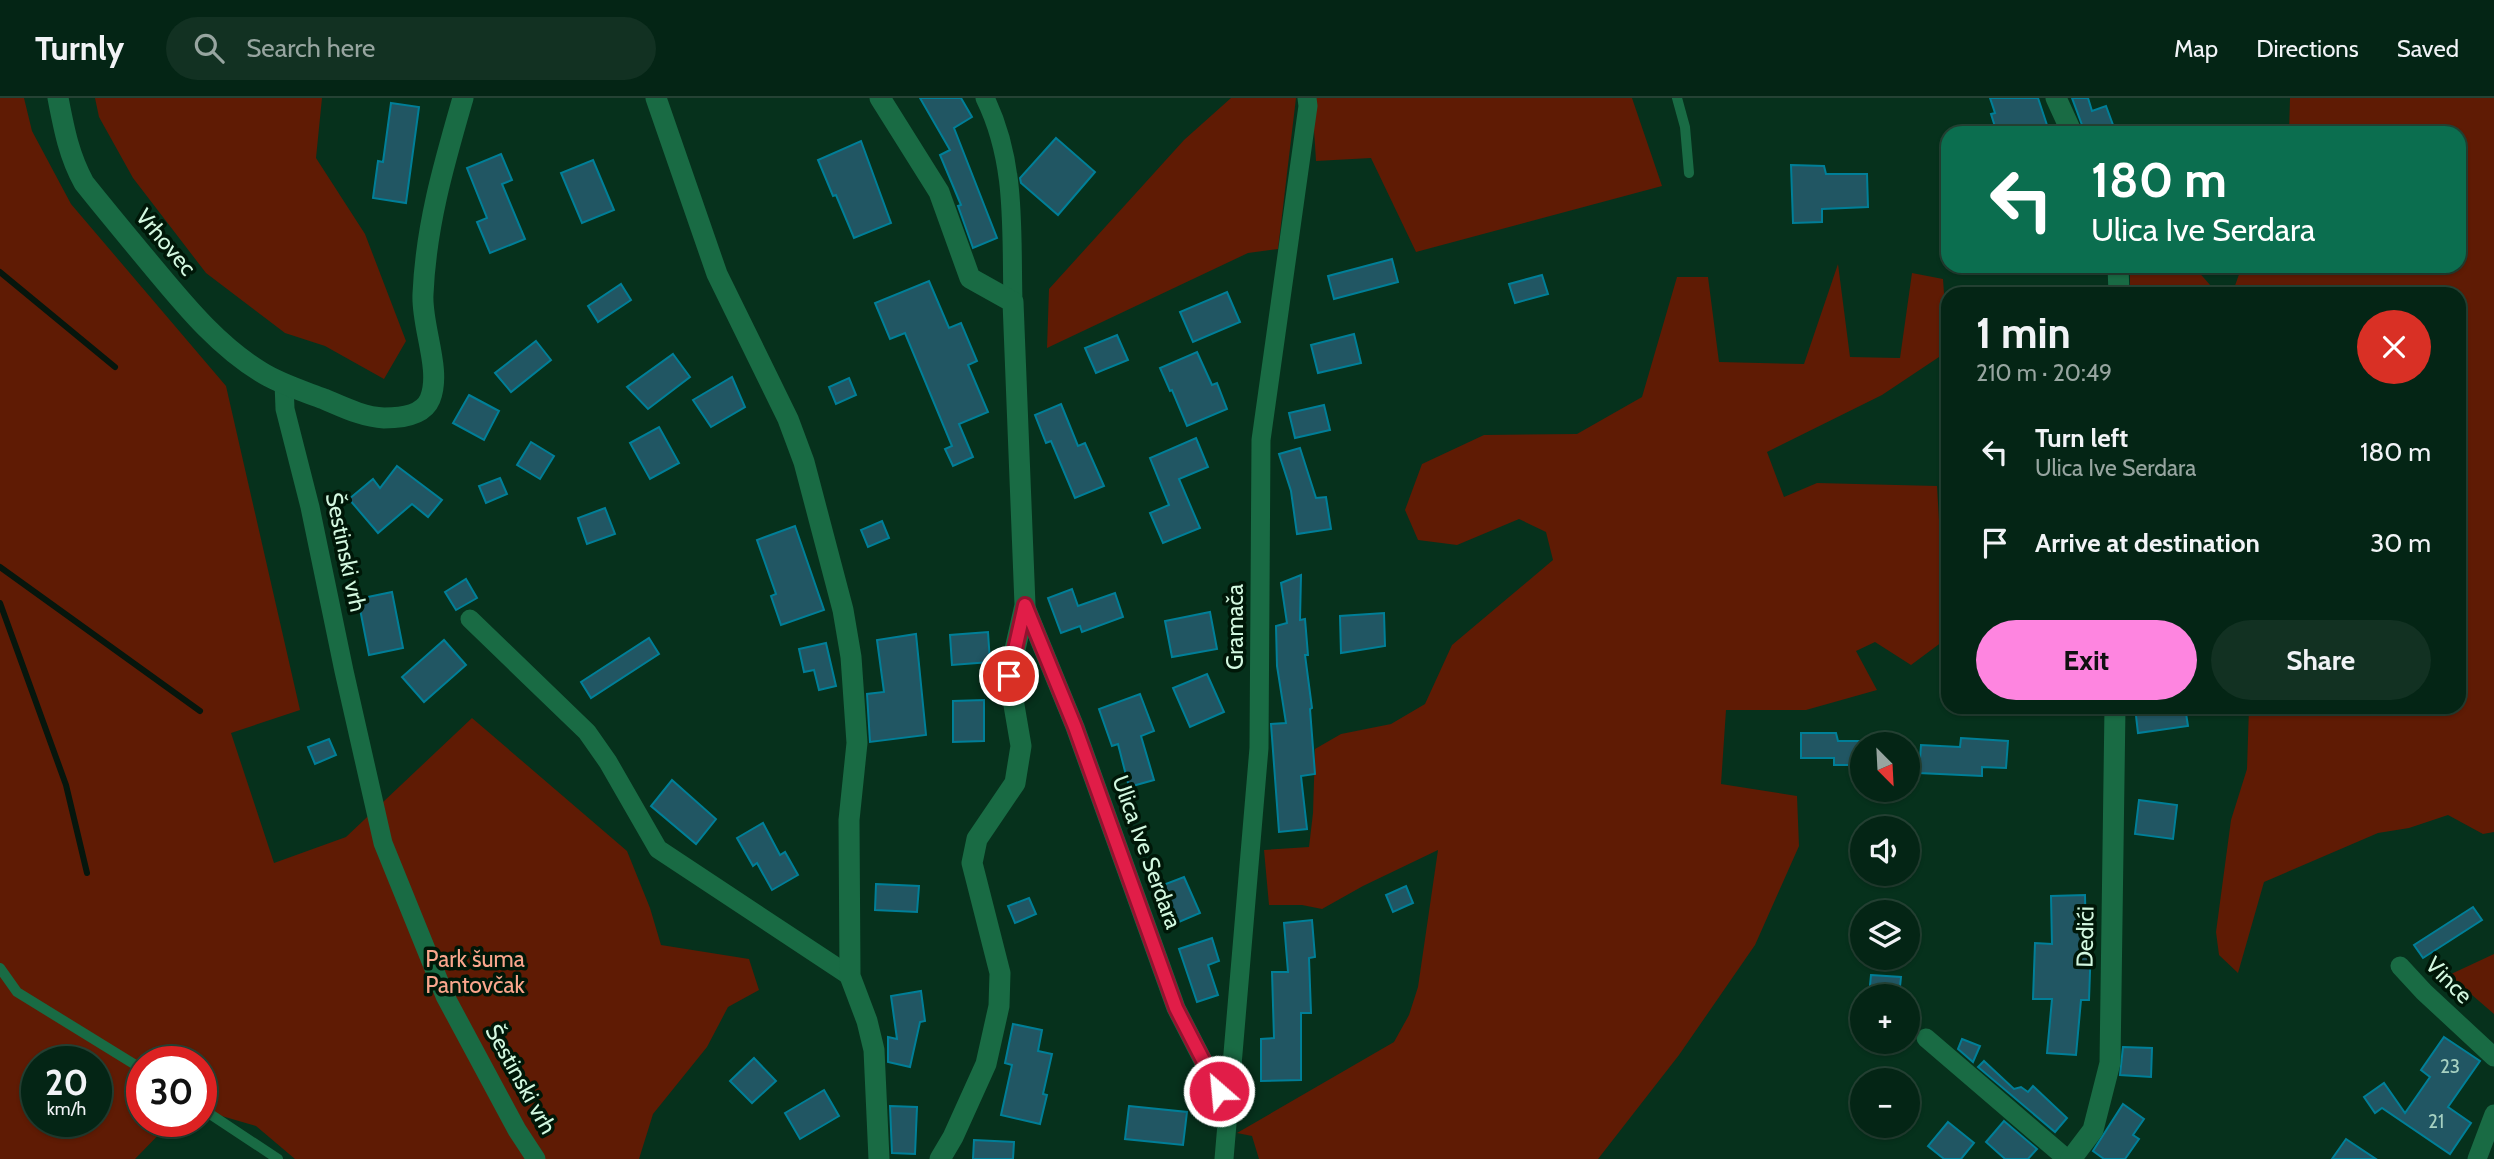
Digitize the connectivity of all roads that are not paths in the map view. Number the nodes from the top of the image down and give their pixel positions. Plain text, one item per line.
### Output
1 (58, 98) edge
2 (463, 98) edge
3 (656, 98) edge
4 (880, 98) edge
5 (985, 98) edge
6 (1307, 98) edge
7 (1677, 98) edge
8 (2056, 98) edge
9 (2069, 126) edge
10 (1689, 173) dead end
11 (1013, 302) junction
12 (284, 383) junction
13 (1025, 605) junction
14 (470, 619) dead end
15 (2115, 714) edge
16 (2400, 966) dead end
17 (0, 968) edge
18 (850, 976) junction
19 (1926, 1038) dead end
20 (2494, 1057) edge
21 (126, 1059) edge
22 (1230, 1112) junction
23 (2494, 1114) edge
24 (217, 1119) edge
25 (278, 1159) edge
26 (536, 1159) edge
27 (878, 1159) edge
28 (940, 1159) edge
29 (1224, 1159) edge
30 (2069, 1159) edge
31 (2477, 1159) edge

1 - 12 street, Vrhovec
2 - 12 street
3 - 18 street
4 - 11 street
5 - 11 street, Ulica Ive Serdara
6 - 22 street, Gramača
7 - 10 lane
8 - 9 street
11 - 13 street, Ulica Ive Serdara
12 - 26 street, Šestinski vrh
13 - 22 street, Ulica Ive Serdara
13 - 28 street, Ulica Ive Serdara
14 - 18 street
15 - 30 street, Dedići
16 - 20 street, Vince
17 - 21 lane
18 - 27 street
19 - 30 street
22 - 29 street, Gramača
23 - 31 street
24 - 25 lane

